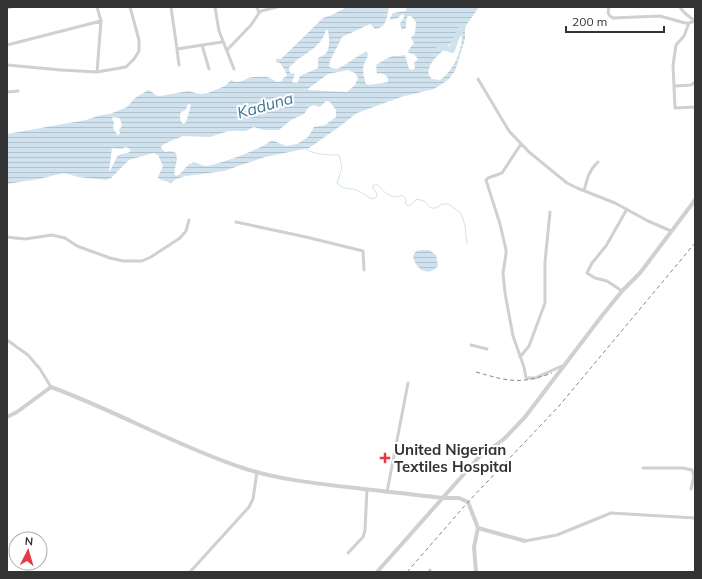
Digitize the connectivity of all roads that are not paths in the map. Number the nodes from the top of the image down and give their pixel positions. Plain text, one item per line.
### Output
1 (11, 7) edge
2 (97, 7) edge
3 (130, 7) edge
4 (171, 7) edge
5 (215, 7) edge
6 (257, 7) edge
7 (277, 7) edge
8 (609, 7) edge
9 (680, 7) edge
10 (7, 8) edge
11 (259, 13) junction
12 (101, 21) junction
13 (689, 23) junction
14 (222, 42) junction
15 (7, 45) edge
16 (202, 45) junction
17 (177, 49) junction
18 (227, 50) junction
19 (7, 65) edge
20 (179, 65) dead end
21 (209, 69) dead end
22 (234, 69) dead end
23 (97, 72) junction
24 (478, 79) dead end
25 (695, 82) edge
26 (674, 85) junction
27 (18, 91) dead end
28 (7, 92) edge
29 (695, 107) edge
30 (521, 144) junction
31 (598, 162) dead end
32 (584, 191) junction
33 (695, 200) edge
34 (627, 209) junction
35 (550, 212) dead end
36 (189, 220) dead end
37 (236, 222) dead end
38 (671, 231) junction
39 (7, 237) edge
40 (364, 270) dead end
41 (622, 291) junction
42 (7, 340) edge
43 (471, 345) dead end
44 (487, 349) dead end
45 (520, 357) junction
46 (564, 365) junction
47 (408, 383) dead end
48 (51, 388) junction
49 (7, 417) edge
50 (643, 468) dead end
51 (257, 472) junction
52 (694, 476) edge
53 (367, 489) junction
54 (691, 489) dead end
55 (387, 492) junction
56 (443, 498) junction
57 (695, 518) edge
58 (478, 528) junction
59 (525, 541) joint
60 (348, 553) dead end
61 (190, 572) edge
62 (377, 572) edge
63 (476, 572) edge

1 - 10 street
2 - 12 street
3 - 23 street
4 - 17 street
5 - 14 street
6 - 11 street
7 - 11 street
8 - 13 street
9 - 13 street
11 - 18 street
12 - 15 street
12 - 23 street
13 - 26 street
14 - 16 street
14 - 18 street
16 - 17 street
16 - 21 street
17 - 20 street
18 - 22 street
19 - 23 street
24 - 30 street
25 - 26 street
26 - 29 street
27 - 28 street
30 - 32 street
30 - 45 street
31 - 32 street
32 - 34 street
33 - 38 street
34 - 38 street
34 - 41 street
35 - 45 street
36 - 39 street
37 - 40 street
38 - 41 street
41 - 46 street
42 - 48 street
43 - 44 street
45 - 46 street
46 - 56 street
47 - 55 street
48 - 49 street
48 - 51 street
50 - 52 street
51 - 53 street
51 - 61 street
52 - 54 street
53 - 55 street
53 - 60 street
55 - 56 street
56 - 58 street
56 - 62 street
57 - 59 street
58 - 59 street
58 - 63 street

